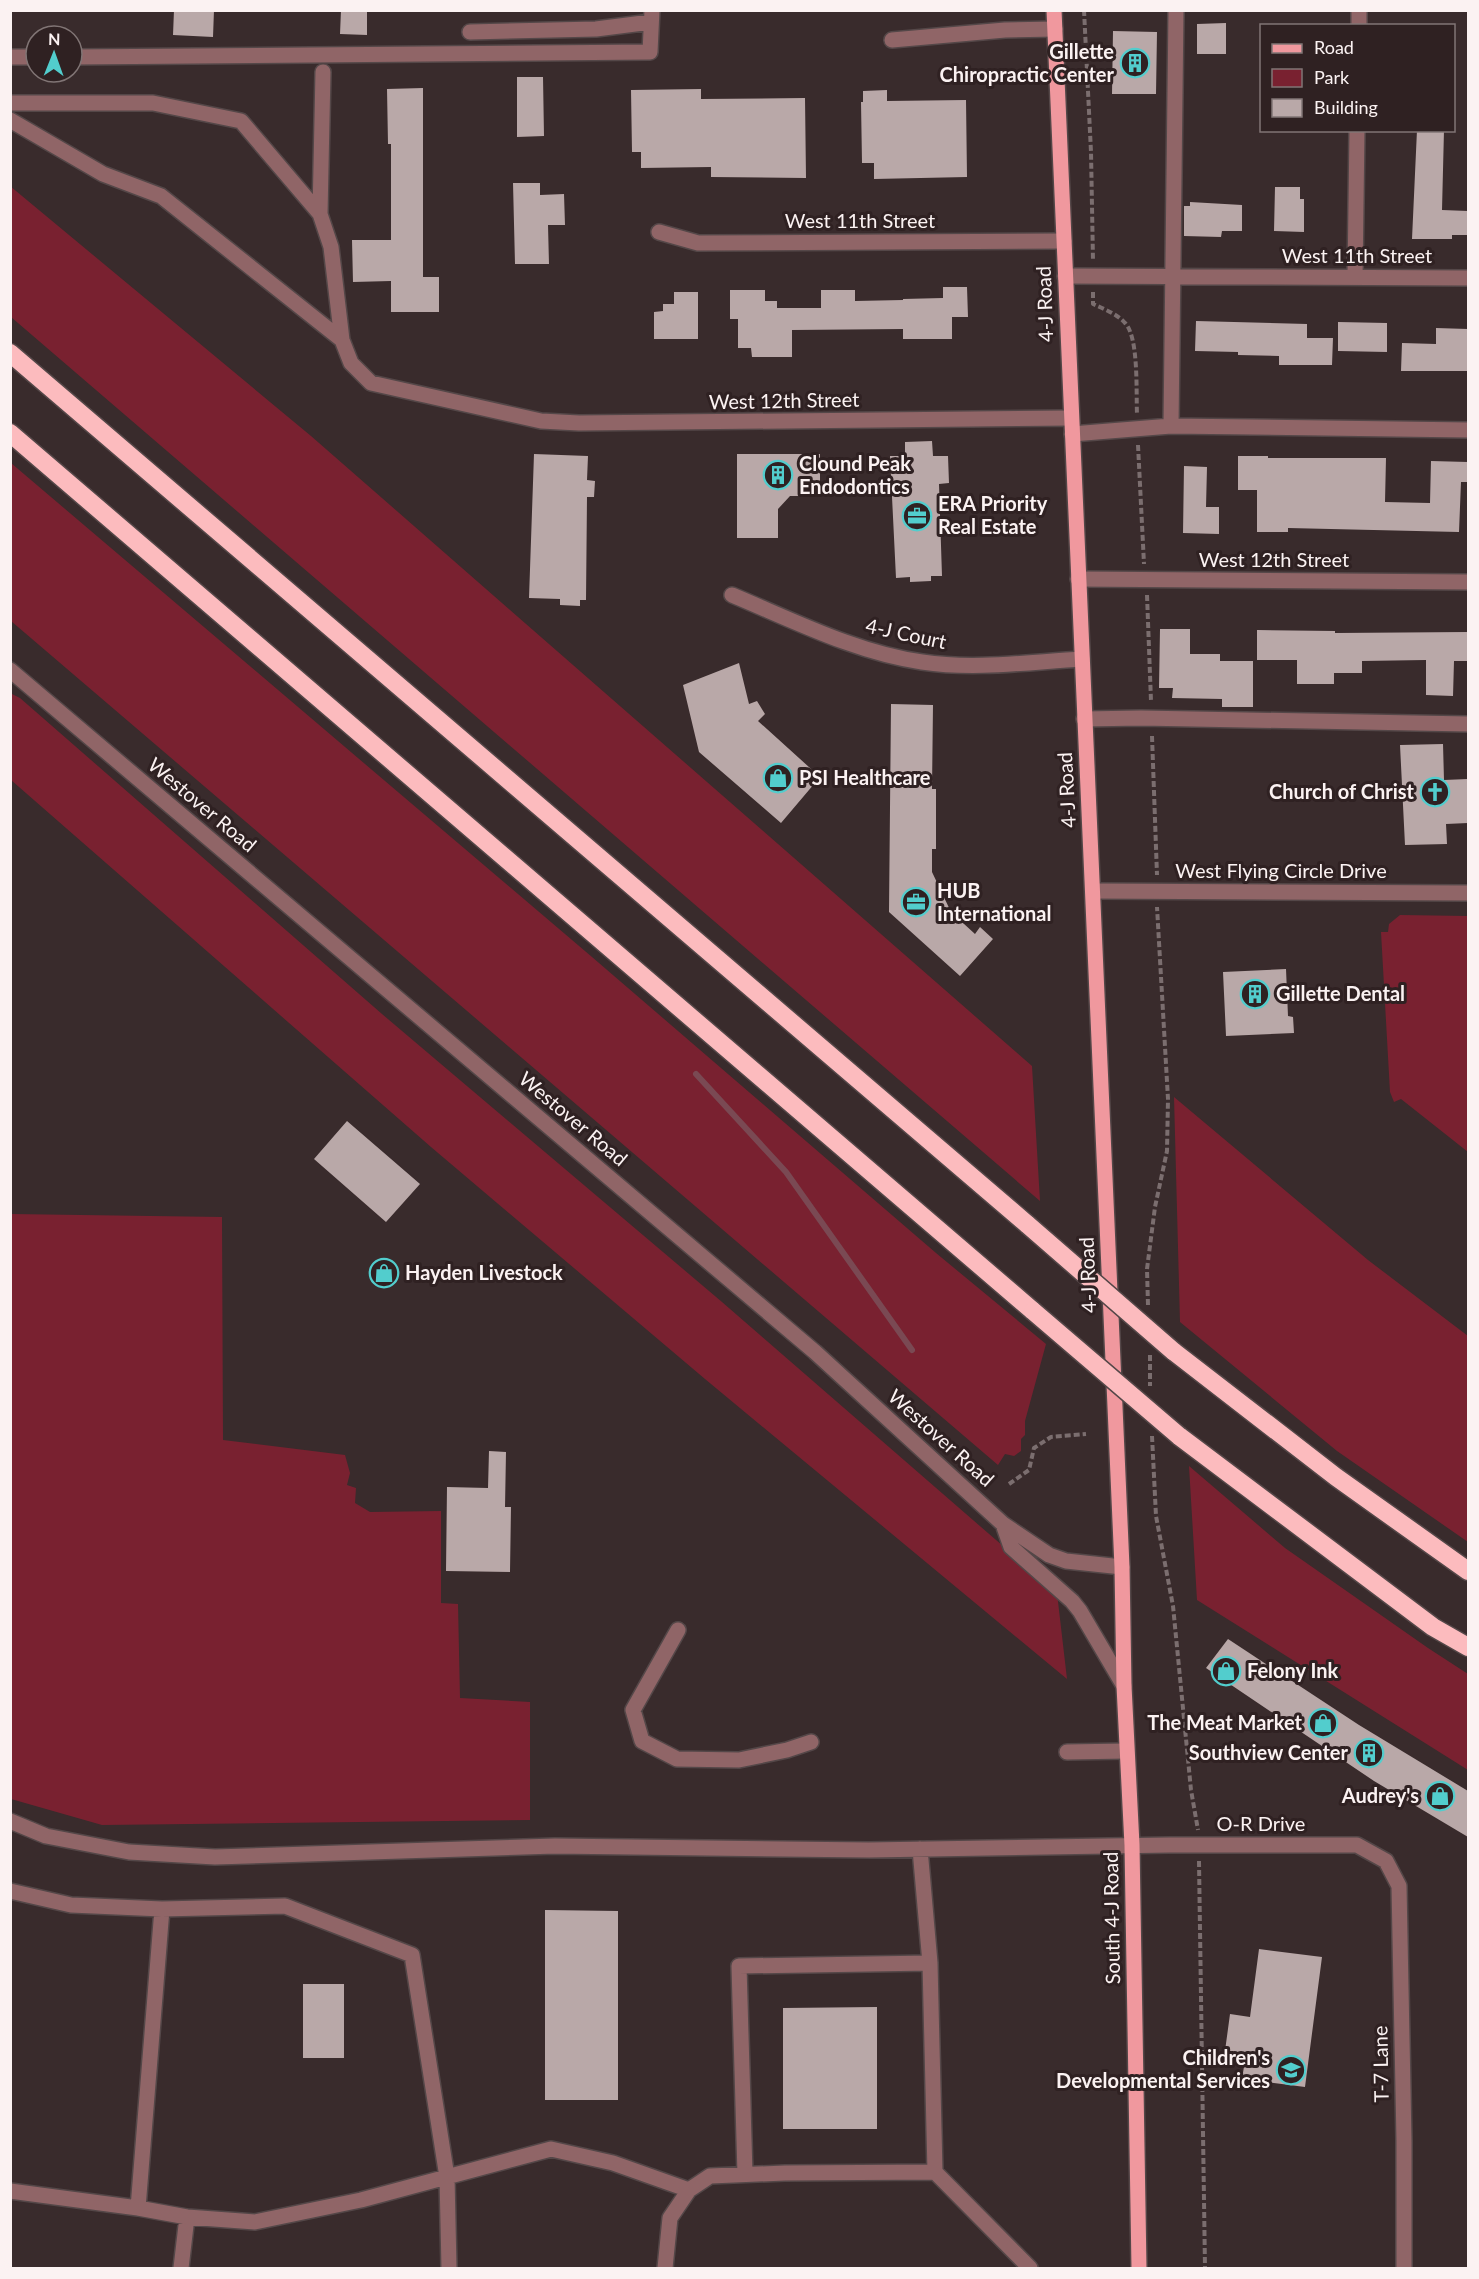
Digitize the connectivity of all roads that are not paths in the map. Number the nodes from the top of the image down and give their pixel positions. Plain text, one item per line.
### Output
1 (1054, 10) edge
2 (1176, 10) edge
3 (651, 16) edge
4 (1055, 29) junction
5 (470, 32) dead end
6 (892, 40) dead end
7 (84, 57) edge
8 (323, 72) dead end
9 (10, 103) edge
10 (10, 120) edge
11 (1357, 132) edge
12 (320, 214) junction
13 (659, 232) dead end
14 (1064, 241) junction
15 (1065, 276) junction
16 (1174, 277) junction
17 (1354, 277) junction
18 (1468, 278) edge
19 (342, 340) junction
20 (10, 353) edge
21 (1071, 418) junction
22 (1172, 426) junction
23 (1468, 430) edge
24 (10, 433) edge
25 (1072, 434) junction
26 (1078, 579) junction
27 (1468, 582) edge
28 (732, 596) dead end
29 (1082, 659) junction
30 (10, 670) edge
31 (1084, 719) junction
32 (1468, 724) edge
33 (1094, 891) junction
34 (1468, 893) edge
35 (1003, 1524) junction
36 (1122, 1567) junction
37 (1468, 1571) edge
38 (678, 1630) dead end
39 (1468, 1647) edge
40 (1124, 1686) junction
41 (811, 1742) dead end
42 (1126, 1750) junction
43 (1067, 1752) dead end
44 (10, 1821) edge
45 (1132, 1845) junction
46 (920, 1849) junction
47 (1386, 1861) joint
48 (10, 1891) edge
49 (162, 1909) junction
50 (930, 1963) junction
51 (935, 2172) junction
52 (745, 2174) junction
53 (447, 2177) junction
54 (689, 2190) junction
55 (10, 2191) edge
56 (138, 2208) junction
57 (187, 2217) junction
58 (181, 2268) edge
59 (449, 2268) edge
60 (665, 2268) edge
61 (1030, 2268) edge
62 (1139, 2268) edge
63 (1404, 2268) edge

1 - 4 main road, 4-J Road
2 - 16 street
3 - 5 street
3 - 7 street
4 - 6 street
4 - 14 main road, 4-J Road
8 - 12 street
9 - 12 street
10 - 19 street
11 - 17 street
12 - 19 street
13 - 14 street, West 11th Street
14 - 15 main road, 4-J Road
15 - 16 street, West 11th Street
15 - 21 main road, 4-J Road
16 - 17 street, West 11th Street
16 - 22 street
17 - 18 street, West 11th Street
19 - 21 street, West 12th Street
20 - 37 highway, bridge
21 - 25 main road, 4-J Road
22 - 23 street
22 - 25 street
24 - 39 highway, bridge
25 - 26 main road, 4-J Road
26 - 27 street, West 12th Street
26 - 29 main road, 4-J Road
28 - 29 street, 4-J Court
29 - 31 main road, 4-J Road
30 - 35 street, Westover Road
31 - 32 street
31 - 33 main road, 4-J Road
33 - 34 street, West Flying Circle Drive
33 - 36 main road, 4-J Road
35 - 36 street, Westover Road
35 - 40 street
36 - 40 main road, South 4-J Road
38 - 41 street
40 - 42 main road, South 4-J Road
42 - 43 street
42 - 45 main road, South 4-J Road
44 - 46 street, O-R Drive
45 - 46 street, O-R Drive
45 - 47 street, O-R Drive
45 - 62 main road, South 4-J Road
46 - 50 street
47 - 63 street, T-7 Lane
48 - 49 street
49 - 53 street
49 - 56 street
50 - 51 street
50 - 52 street
51 - 52 street
51 - 61 street
52 - 54 street
53 - 54 street
53 - 57 street
53 - 59 street
54 - 60 street
55 - 56 street
56 - 57 street
57 - 58 street

